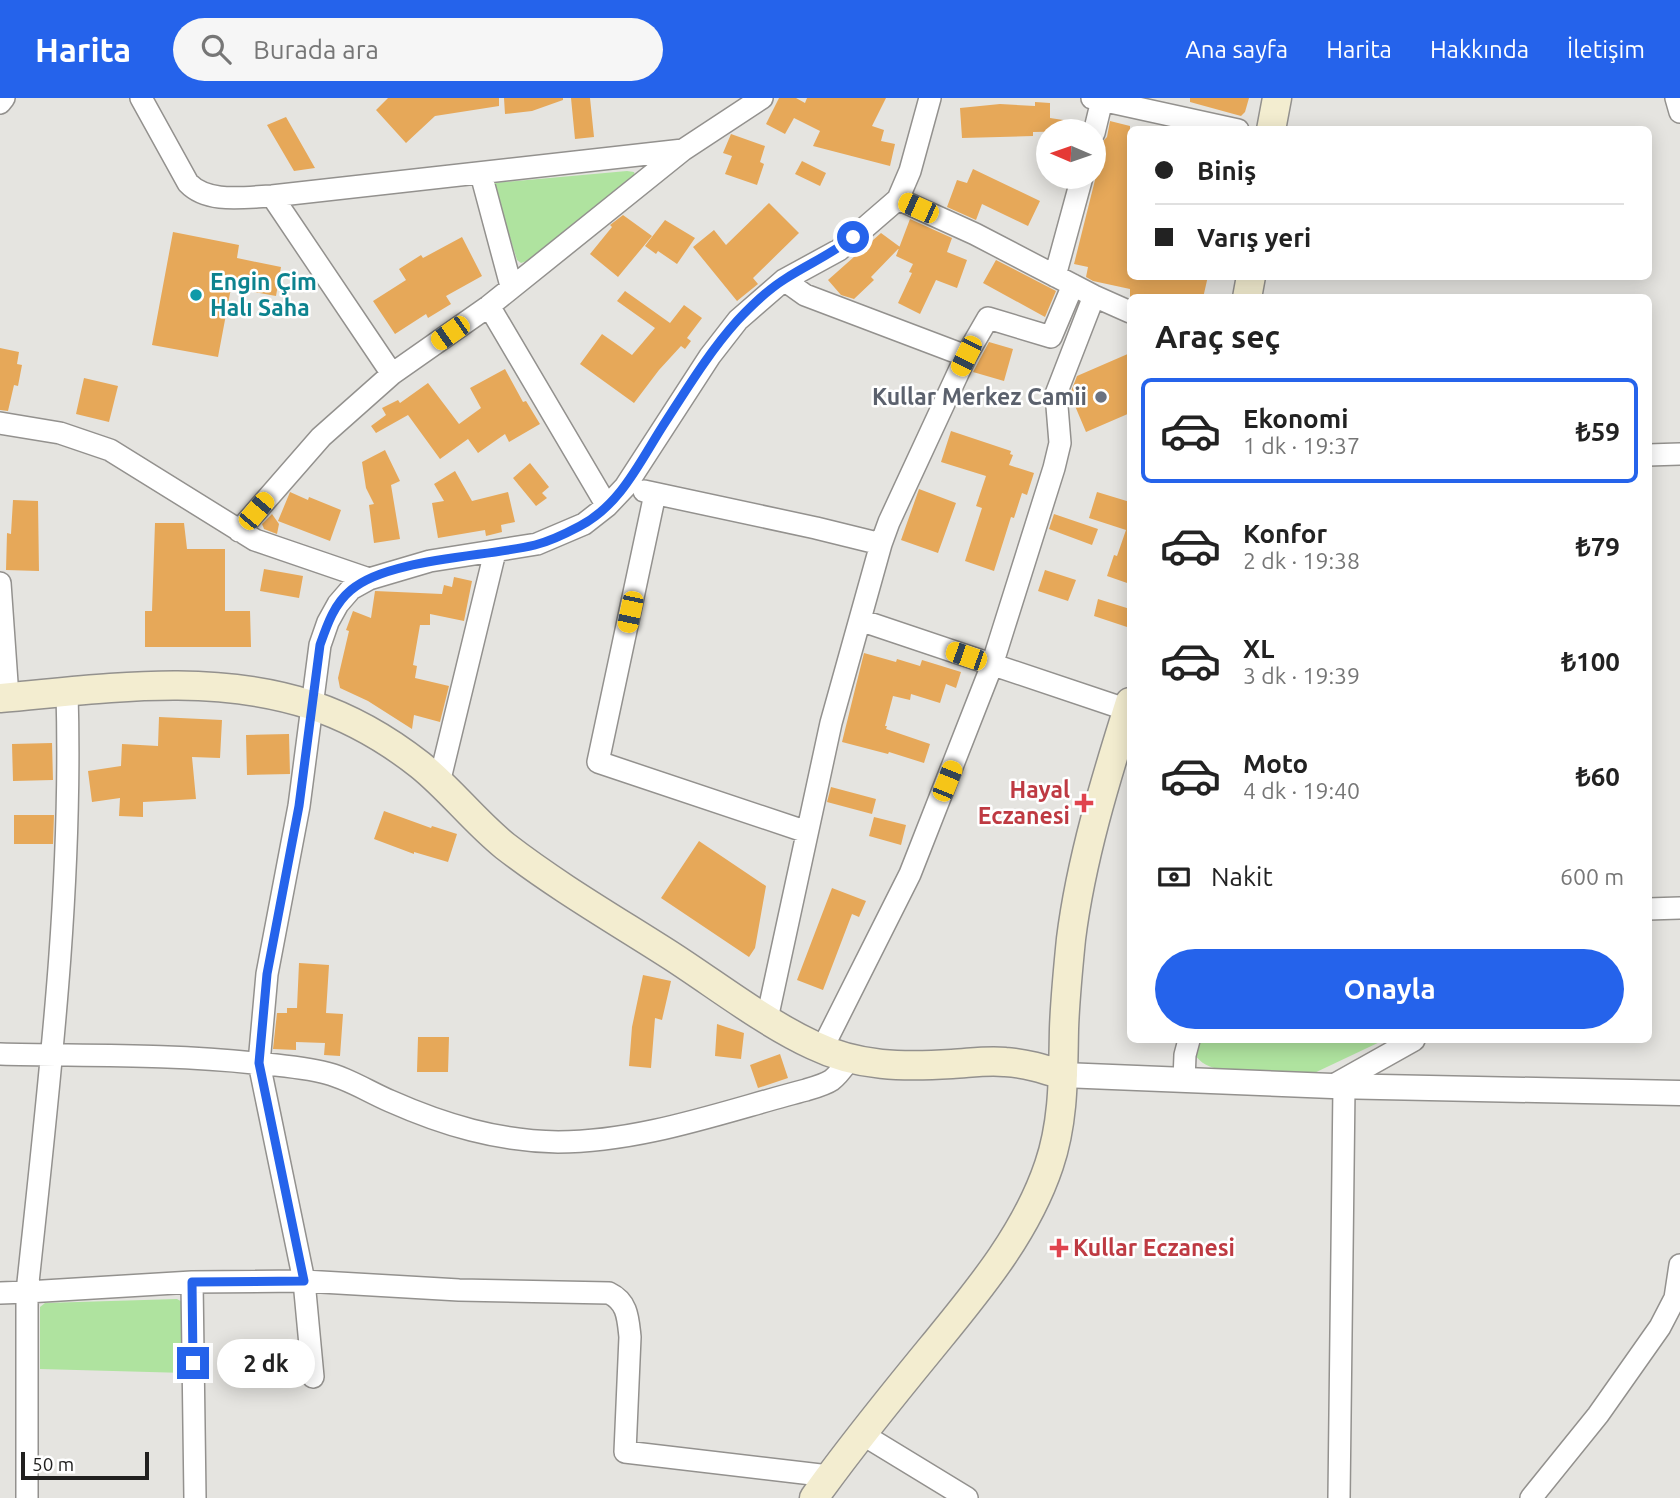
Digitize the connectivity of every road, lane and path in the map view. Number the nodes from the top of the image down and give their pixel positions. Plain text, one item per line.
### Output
1 (4, 98) edge
2 (141, 98) edge
3 (762, 98) edge
4 (930, 98) edge
5 (1277, 98) edge
6 (1676, 98) edge
7 (1097, 99) edge
8 (0, 103) edge
9 (1680, 112) edge
10 (1095, 119) edge
11 (1220, 126) edge
12 (1272, 126) edge
13 (683, 150) junction
14 (481, 174) junction
15 (1080, 189) edge
16 (272, 196) junction
17 (898, 199) junction
18 (784, 280) junction
19 (1064, 281) junction
20 (511, 286) junction
21 (1094, 296) junction
22 (489, 306) junction
23 (1127, 311) edge
24 (966, 356) junction
25 (392, 374) junction
26 (0, 423) edge
27 (1680, 454) edge
28 (1652, 455) edge
29 (625, 487) junction
30 (655, 494) junction
31 (607, 506) junction
32 (239, 531) junction
33 (881, 544) junction
34 (495, 552) junction
35 (369, 579) junction
36 (0, 583) edge
37 (860, 620) junction
38 (992, 665) junction
39 (67, 692) junction
40 (4, 698) edge
41 (1127, 705) edge
42 (312, 706) junction
43 (1127, 713) edge
44 (439, 783) junction
45 (807, 832) junction
46 (1680, 908) edge
47 (1652, 909) edge
48 (767, 1018) junction
49 (1188, 1043) edge
50 (1409, 1043) edge
51 (822, 1049) junction
52 (0, 1054) edge
53 (52, 1055) junction
54 (849, 1060) junction
55 (259, 1063) junction
56 (1063, 1075) junction
57 (1184, 1080) junction
58 (1338, 1086) junction
59 (1680, 1093) edge
60 (1680, 1265) edge
61 (304, 1281) junction
62 (192, 1282) junction
63 (27, 1292) junction
64 (0, 1293) edge
65 (313, 1377) dead end
66 (862, 1434) junction
67 (822, 1487) edge
68 (27, 1498) edge
69 (195, 1498) edge
70 (967, 1498) edge
71 (1339, 1498) edge
72 (1531, 1498) edge

1 - 8 street
2 - 16 street
3 - 13 street
4 - 17 street
5 - 12 main road
6 - 9 street
7 - 10 street
7 - 11 street
13 - 14 street
13 - 20 street
14 - 16 street
14 - 20 street
15 - 19 street
16 - 25 street
17 - 18 street
17 - 19 street
18 - 24 street
18 - 29 street
19 - 21 street
19 - 24 street
20 - 22 street
21 - 23 street
21 - 38 street
22 - 25 street
22 - 31 street
24 - 33 street
25 - 32 street
26 - 32 street
27 - 28 street
29 - 30 street
29 - 31 street
30 - 33 street
30 - 45 street
31 - 34 street
32 - 35 street
33 - 37 street
34 - 35 street
34 - 44 street
35 - 42 street
36 - 40 street
37 - 38 street
37 - 45 street
38 - 41 street
38 - 51 street
39 - 40 main road
39 - 42 main road
39 - 53 street
42 - 44 main road
42 - 55 street
43 - 56 main road
44 - 48 main road
45 - 48 street
46 - 47 street
48 - 51 main road
49 - 57 street
50 - 58 street
51 - 54 main road
52 - 53 street
53 - 55 street
53 - 63 street
54 - 55 street
54 - 56 main road
55 - 61 street
56 - 57 street
56 - 66 main road
57 - 58 street
58 - 59 street
58 - 71 street
60 - 72 street
61 - 62 street
61 - 65 street
61 - 67 street
62 - 63 street
62 - 69 street
63 - 64 street
63 - 68 street
66 - 67 main road
66 - 70 street

